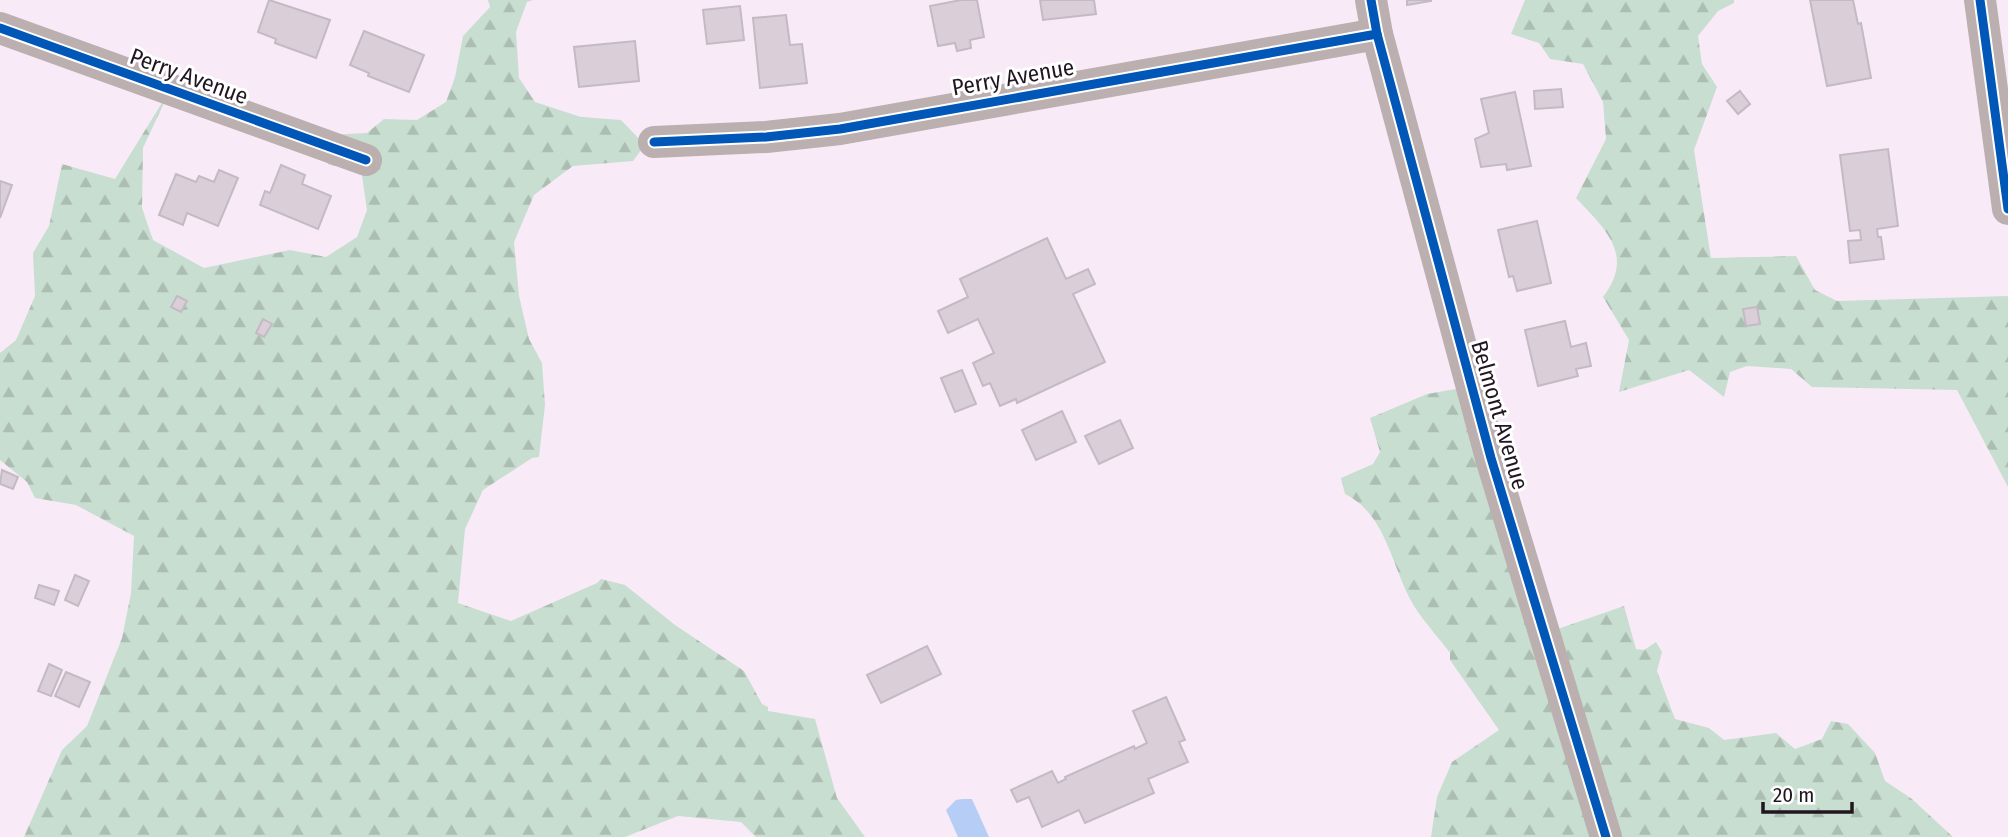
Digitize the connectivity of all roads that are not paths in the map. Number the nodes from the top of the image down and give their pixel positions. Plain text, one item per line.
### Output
1 (1371, 0) edge
2 (1980, 0) edge
3 (0, 28) edge
4 (1377, 34) junction
5 (654, 142) dead end
6 (366, 160) dead end
7 (2008, 209) edge
8 (1606, 837) edge

1 - 4 street, Belmont Avenue
2 - 7 street
3 - 6 street, Perry Avenue
4 - 5 street, Perry Avenue
4 - 8 street, Belmont Avenue

